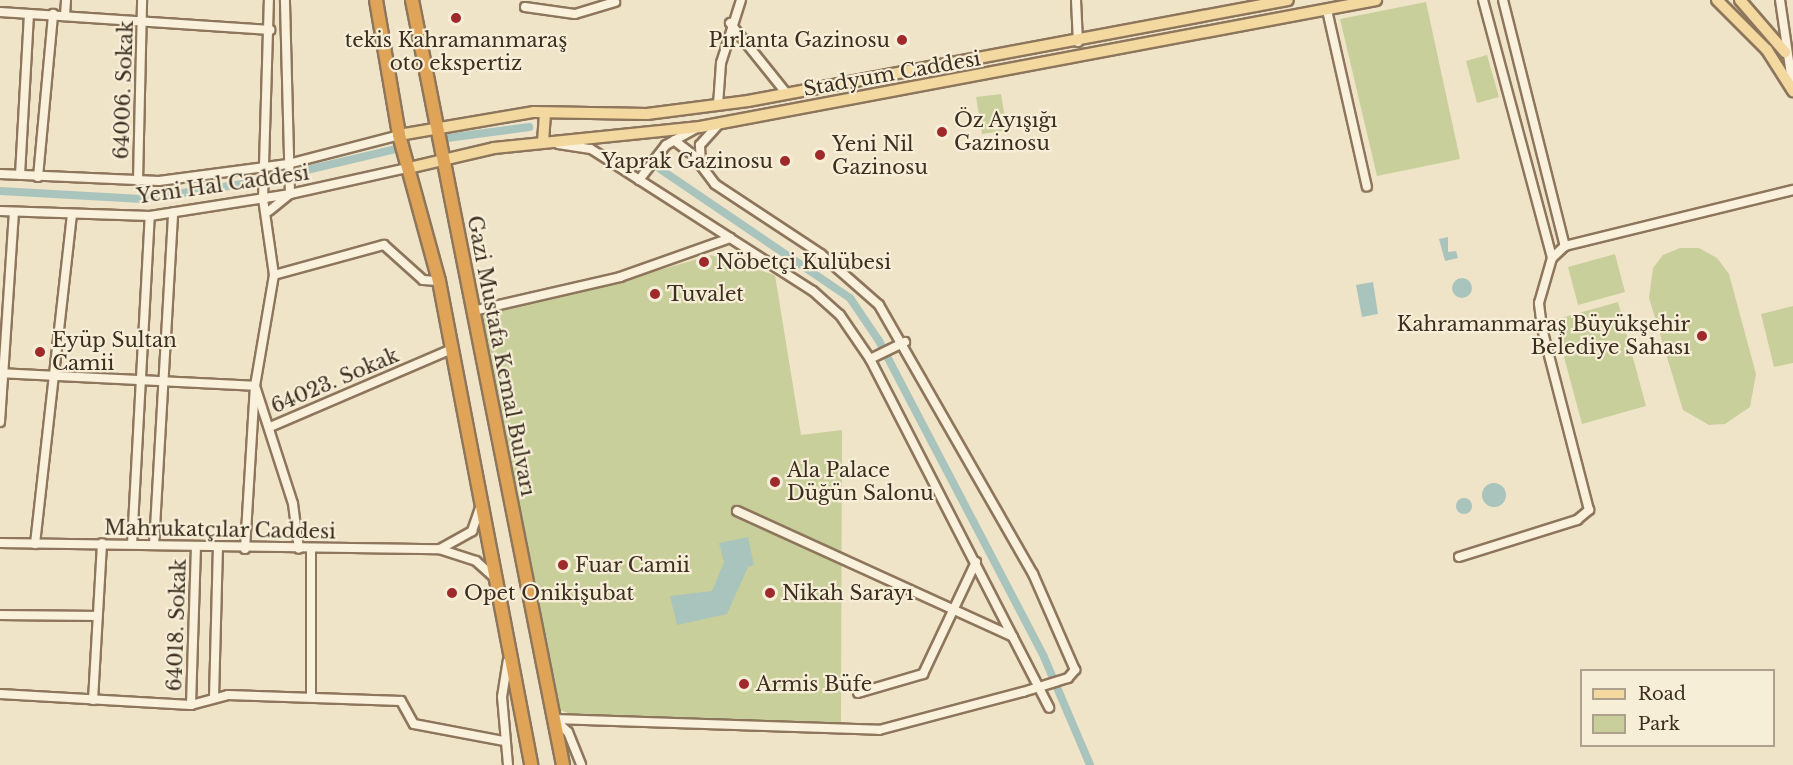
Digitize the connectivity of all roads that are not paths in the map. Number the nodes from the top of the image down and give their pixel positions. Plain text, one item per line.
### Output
1 (66, 0) edge
2 (142, 0) edge
3 (269, 0) edge
4 (285, 0) edge
5 (376, 0) edge
6 (412, 0) edge
7 (741, 0) edge
8 (1076, 0) edge
9 (1288, 0) edge
10 (1342, 0) edge
11 (1376, 0) edge
12 (1483, 0) edge
13 (1503, 0) edge
14 (1717, 0) edge
15 (1740, 0) edge
16 (1780, 0) edge
17 (615, 2) dead end
18 (540, 3) edge
19 (525, 7) dead end
20 (1330, 9) junction
21 (0, 12) edge
22 (29, 14) junction
23 (53, 14) junction
24 (65, 15) junction
25 (730, 23) junction
26 (143, 25) junction
27 (270, 30) junction
28 (1078, 42) junction
29 (1785, 52) junction
30 (1793, 90) edge
31 (787, 94) junction
32 (718, 105) junction
33 (545, 115) junction
34 (721, 123) junction
35 (436, 126) junction
36 (700, 127) junction
37 (399, 135) junction
38 (674, 140) junction
39 (543, 142) junction
40 (442, 161) junction
41 (288, 164) junction
42 (263, 167) junction
43 (413, 167) junction
44 (702, 168) junction
45 (0, 174) edge
46 (20, 176) junction
47 (38, 177) junction
48 (639, 180) junction
49 (138, 181) junction
50 (1367, 187) dead end
51 (1793, 190) edge
52 (290, 194) junction
53 (262, 199) junction
54 (0, 211) edge
55 (268, 211) junction
56 (14, 212) junction
57 (173, 213) junction
58 (72, 214) junction
59 (150, 216) junction
60 (730, 237) junction
61 (1565, 246) junction
62 (1552, 258) junction
63 (274, 275) junction
64 (440, 281) junction
65 (473, 311) junction
66 (905, 342) junction
67 (452, 349) junction
68 (870, 359) junction
69 (2, 373) edge
70 (58, 373) junction
71 (141, 378) junction
72 (162, 379) junction
73 (255, 386) junction
74 (0, 422) edge
75 (270, 427) junction
76 (481, 501) junction
77 (737, 511) dead end
78 (0, 543) edge
79 (102, 543) junction
80 (35, 544) junction
81 (132, 544) junction
82 (154, 545) junction
83 (196, 546) junction
84 (219, 548) junction
85 (246, 549) junction
86 (299, 549) junction
87 (311, 549) junction
88 (439, 549) junction
89 (1459, 557) dead end
90 (976, 562) junction
91 (496, 579) junction
92 (953, 610) junction
93 (0, 615) edge
94 (98, 616) junction
95 (1013, 637) junction
96 (509, 660) junction
97 (1043, 685) junction
98 (858, 693) dead end
99 (0, 694) edge
100 (311, 694) junction
101 (214, 698) junction
102 (93, 700) junction
103 (191, 705) junction
104 (1049, 708) dead end
105 (554, 719) junction
106 (504, 741) junction
107 (508, 765) edge
108 (531, 765) edge
109 (563, 765) edge
110 (581, 765) edge

1 - 24 street
2 - 26 street, 64006. Sokak
3 - 27 street
4 - 41 street
5 - 37 highway
6 - 35 highway, Gazi Mustafa Kemal Bulvarı
7 - 25 street
8 - 28 street
9 - 28 main road, Stadyum Caddesi
10 - 20 main road
11 - 20 main road, Stadyum Caddesi
12 - 62 street
13 - 61 street
14 - 30 main road
15 - 29 main road
16 - 29 street
17 - 18 street
18 - 19 street
20 - 34 main road, Stadyum Caddesi
20 - 50 street
21 - 22 street
22 - 23 street
22 - 46 street
23 - 24 street
23 - 47 street
24 - 26 street
25 - 31 street
25 - 32 street
26 - 27 street
26 - 49 street, 64006. Sokak
27 - 42 street
28 - 31 main road, Stadyum Caddesi
29 - 30 street
31 - 32 main road, Stadyum Caddesi
32 - 33 main road, Stadyum Caddesi
33 - 35 main road, Stadyum Caddesi
33 - 39 main road
34 - 36 main road, Stadyum Caddesi
34 - 44 street
35 - 37 main road, Stadyum Caddesi
35 - 40 highway, Gazi Mustafa Kemal Bulvarı
36 - 38 street
36 - 39 main road, Stadyum Caddesi
37 - 41 street, Yeni Hal Caddesi
37 - 43 highway
38 - 44 street
38 - 48 street
39 - 40 main road, Stadyum Caddesi
39 - 48 street
40 - 43 main road, Stadyum Caddesi
40 - 65 highway, Gazi Mustafa Kemal Bulvarı
41 - 42 street, Yeni Hal Caddesi
41 - 52 street
42 - 49 street, Yeni Hal Caddesi
42 - 53 street
43 - 52 street, Yeni Hal Caddesi
43 - 64 highway
44 - 66 street
45 - 46 street, Yeni Hal Caddesi
46 - 47 street, Yeni Hal Caddesi
47 - 49 street, Yeni Hal Caddesi
48 - 60 street
51 - 61 street
52 - 53 street, Yeni Hal Caddesi
52 - 55 street
53 - 55 street
53 - 57 street, Yeni Hal Caddesi
54 - 56 street, Yeni Hal Caddesi
55 - 63 street
56 - 58 street, Yeni Hal Caddesi
56 - 69 street
57 - 59 street, Yeni Hal Caddesi
57 - 72 street
58 - 59 street, Yeni Hal Caddesi
58 - 70 street
59 - 71 street
60 - 65 street
60 - 68 street
61 - 62 street
62 - 89 street
63 - 64 street
63 - 73 street
64 - 67 highway
65 - 105 highway, Gazi Mustafa Kemal Bulvarı
66 - 68 street
66 - 97 street
67 - 75 street, 64023. Sokak
67 - 76 highway
68 - 90 street
69 - 70 street
69 - 74 street
70 - 71 street
70 - 80 street
71 - 72 street
71 - 81 street
72 - 73 street
72 - 82 street
73 - 75 street, 64023. Sokak
73 - 85 street
75 - 86 street
76 - 88 street, Mahrukatçılar Caddesi
76 - 91 highway
77 - 92 street
78 - 80 street, Mahrukatçılar Caddesi
79 - 80 street, Mahrukatçılar Caddesi
79 - 81 street, Mahrukatçılar Caddesi
79 - 94 street
81 - 82 street, Mahrukatçılar Caddesi
82 - 83 street, Mahrukatçılar Caddesi
83 - 84 street, Mahrukatçılar Caddesi
83 - 103 street, 64018. Sokak
84 - 85 street, Mahrukatçılar Caddesi
84 - 101 street
85 - 86 street, Mahrukatçılar Caddesi
86 - 87 street, Mahrukatçılar Caddesi
87 - 88 street, Mahrukatçılar Caddesi
87 - 100 street
88 - 91 street, Mahrukatçılar Caddesi
90 - 92 street
90 - 95 street
91 - 96 highway
92 - 95 street
92 - 98 street
93 - 94 street
94 - 102 street
95 - 97 street
96 - 106 street
96 - 108 highway
97 - 104 street
97 - 105 street
99 - 102 street
100 - 101 street
100 - 106 street
101 - 103 street
102 - 103 street
105 - 109 highway, Gazi Mustafa Kemal Bulvarı
105 - 110 street, Gazi Mustafa Kemal Bulvarı
106 - 107 street

